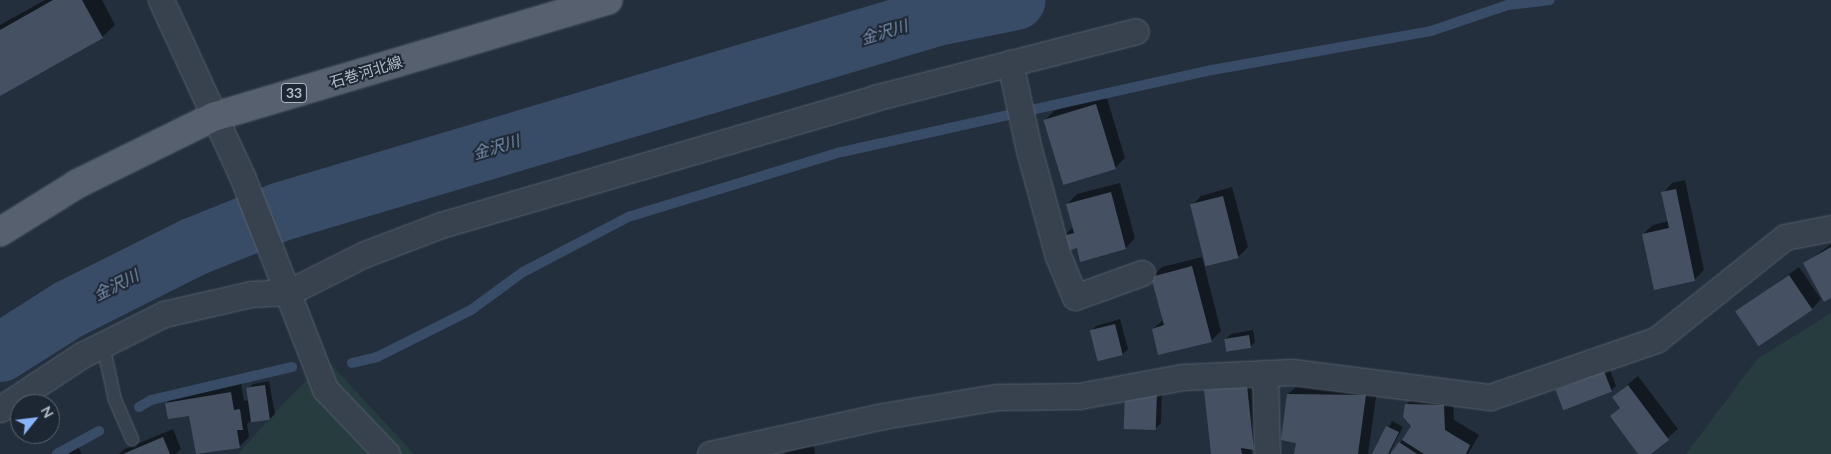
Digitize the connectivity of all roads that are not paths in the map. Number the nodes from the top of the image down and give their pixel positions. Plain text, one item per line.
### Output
1 (161, 0) edge
2 (608, 0) edge
3 (1136, 31) dead end
4 (1012, 71) junction
5 (212, 117) junction
6 (1831, 228) edge
7 (0, 232) edge
8 (1142, 273) dead end
9 (289, 292) junction
10 (102, 345) junction
11 (1265, 373) junction
12 (0, 409) edge
13 (132, 439) dead end
14 (387, 454) edge
15 (710, 454) edge
16 (1267, 454) edge

1 - 5 street
2 - 5 main road, 石巻河北線 / 33
3 - 4 street
4 - 8 street
4 - 9 street
5 - 7 main road, 石巻河北線 / 33
5 - 9 street
6 - 11 street
9 - 10 street
9 - 14 street
10 - 12 street
10 - 13 lane
11 - 15 street
11 - 16 street

